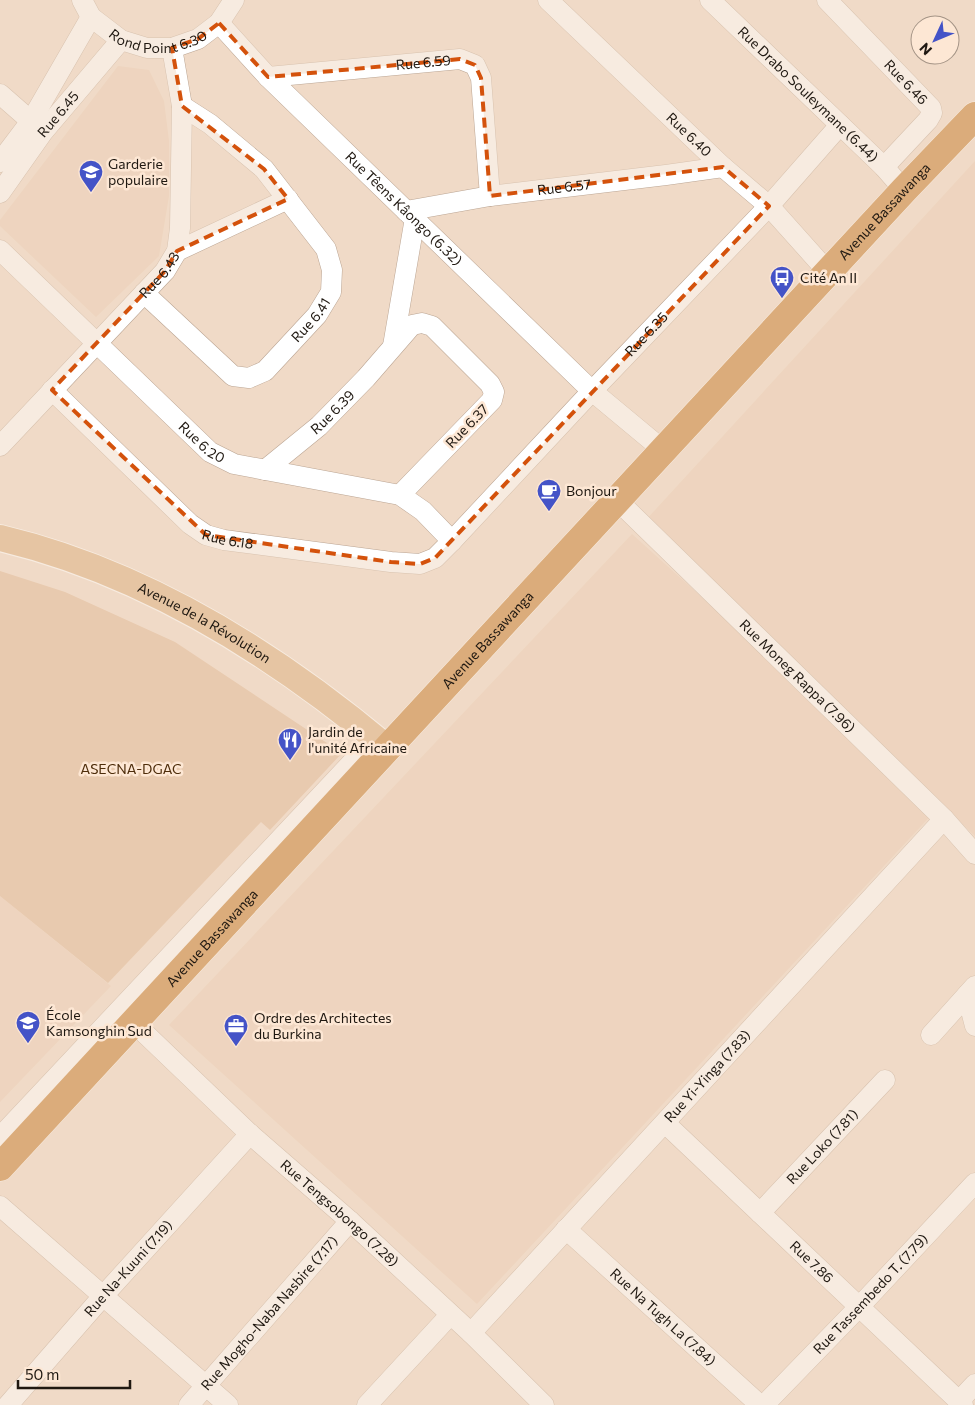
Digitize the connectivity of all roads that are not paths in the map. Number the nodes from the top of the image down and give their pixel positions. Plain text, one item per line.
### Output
1 (234, 0) edge
2 (548, 0) edge
3 (710, 0) edge
4 (828, 0) edge
5 (86, 8) edge
6 (219, 23) junction
7 (121, 40) junction
8 (172, 48) junction
9 (268, 77) junction
10 (1, 97) edge
11 (182, 106) junction
12 (975, 116) edge
13 (37, 126) junction
14 (840, 126) junction
15 (0, 162) edge
16 (724, 166) junction
17 (884, 167) junction
18 (904, 190) junction
19 (0, 193) edge
20 (490, 196) junction
21 (288, 199) junction
22 (769, 206) junction
23 (411, 214) junction
24 (177, 251) junction
25 (4, 262) edge
26 (828, 272) junction
27 (144, 293) junction
28 (412, 325) joint
29 (97, 343) junction
30 (393, 346) junction
31 (52, 390) junction
32 (592, 392) junction
33 (0, 446) edge
34 (663, 450) junction
35 (265, 470) junction
36 (400, 495) junction
37 (618, 500) junction
38 (0, 538) edge
39 (452, 541) junction
40 (381, 743) junction
41 (944, 820) junction
42 (975, 854) edge
43 (971, 991) edge
44 (134, 1023) junction
45 (975, 1026) edge
46 (931, 1035) dead end
47 (885, 1080) dead end
48 (665, 1123) junction
49 (250, 1134) junction
50 (0, 1137) edge
51 (0, 1167) edge
52 (975, 1182) edge
53 (0, 1206) edge
54 (760, 1213) junction
55 (350, 1221) junction
56 (566, 1229) junction
57 (102, 1296) junction
58 (859, 1307) junction
59 (450, 1315) junction
60 (470, 1333) junction
61 (975, 1384) edge
62 (206, 1385) junction
63 (961, 1403) edge
64 (8, 1405) edge
65 (189, 1405) edge
66 (228, 1405) edge
67 (367, 1405) edge
68 (544, 1405) edge
69 (762, 1405) edge

1 - 6 street, Rond Point 6.30
2 - 16 street, Rue 6.40
3 - 14 street, Rue Drabo Souleymane (6.44)
4 - 17 street, Rue 6.46
5 - 7 street, Rond Point 6.30
5 - 13 street, Rue 6.45
6 - 8 street, Rond Point 6.30
6 - 9 street, Rue Têens Kâongo (6.32)
7 - 8 street, Rond Point 6.30
7 - 13 street, Rue 6.45
8 - 11 street, Rue 6.43
9 - 20 street, Rue 6.59
9 - 23 street, Rue Têens Kâongo (6.32)
10 - 13 street
11 - 21 street, Rue 6.41
11 - 24 street, Rue 6.43
12 - 18 highway, Avenue Bassawanga
13 - 15 street, Rue 6.45
13 - 19 street, Rue 6.45
14 - 17 street, Rue Drabo Souleymane (6.44)
14 - 22 street, Rue 6.35
16 - 20 street, Rue 6.57
16 - 22 street, Rue 6.40
17 - 18 street, Rue Drabo Souleymane (6.44)
18 - 26 highway, Avenue Bassawanga
20 - 23 street, Rue 6.57
21 - 24 street
21 - 27 street, Rue 6.41
22 - 26 street, Rue 6.40
22 - 32 street, Rue 6.35
23 - 30 street
23 - 32 street, Rue Têens Kâongo (6.32)
24 - 27 street, Rue 6.43
25 - 29 street, Rue 6.20
26 - 34 highway, Avenue Bassawanga
27 - 29 street, Rue 6.43
28 - 30 street, Rue 6.39
28 - 36 street, Rue 6.37
29 - 31 street, Rue 6.43
29 - 35 street, Rue 6.20
30 - 35 street, Rue 6.39
31 - 33 street, Rue 6.43
31 - 39 street, Rue 6.18
32 - 34 street, Rue Têens Kâongo (6.32)
32 - 39 street, Rue 6.35
34 - 37 highway, Avenue Bassawanga
35 - 36 street, Rue 6.20
36 - 39 street, Rue 6.20
37 - 40 highway, Avenue Bassawanga
37 - 41 street, Rue Moneg Rappa (7.96)
38 - 40 main road, Avenue de la Révolution
40 - 44 highway, Avenue Bassawanga
40 - 50 street
41 - 42 street, Rue Moneg Rappa (7.96)
41 - 48 street, Rue Yi-Yinga (7.83)
43 - 45 street
43 - 46 street
44 - 49 street, Rue Tengsobongo (7.28)
44 - 51 highway, Avenue Bassawanga
47 - 54 street, Rue Loko (7.81)
48 - 54 street, Rue 7.86
48 - 56 street, Rue Yi-Yinga (7.83)
49 - 55 street, Rue Tengsobongo (7.28)
49 - 57 street, Rue Na-Kuuni (7.19)
52 - 58 street, Rue Tassembedo T. (7.79)
53 - 57 street
54 - 58 street, Rue 7.86
55 - 59 street, Rue Tengsobongo (7.28)
55 - 62 street, Rue Mogho-Naba Nasbire (7.17)
56 - 60 street, Rue Yi-Yinga (7.83)
56 - 69 street, Rue Na Tugh La (7.84)
57 - 62 street
57 - 64 street, Rue Na-Kuuni (7.19)
58 - 63 street, Rue 7.86
58 - 69 street, Rue Tassembedo T. (7.79)
59 - 60 street, Rue Tengsobongo (7.28)
59 - 67 street
60 - 68 street, Rue Tengsobongo (7.28)
61 - 63 street
62 - 65 street, Rue Mogho-Naba Nasbire (7.17)
62 - 66 street

